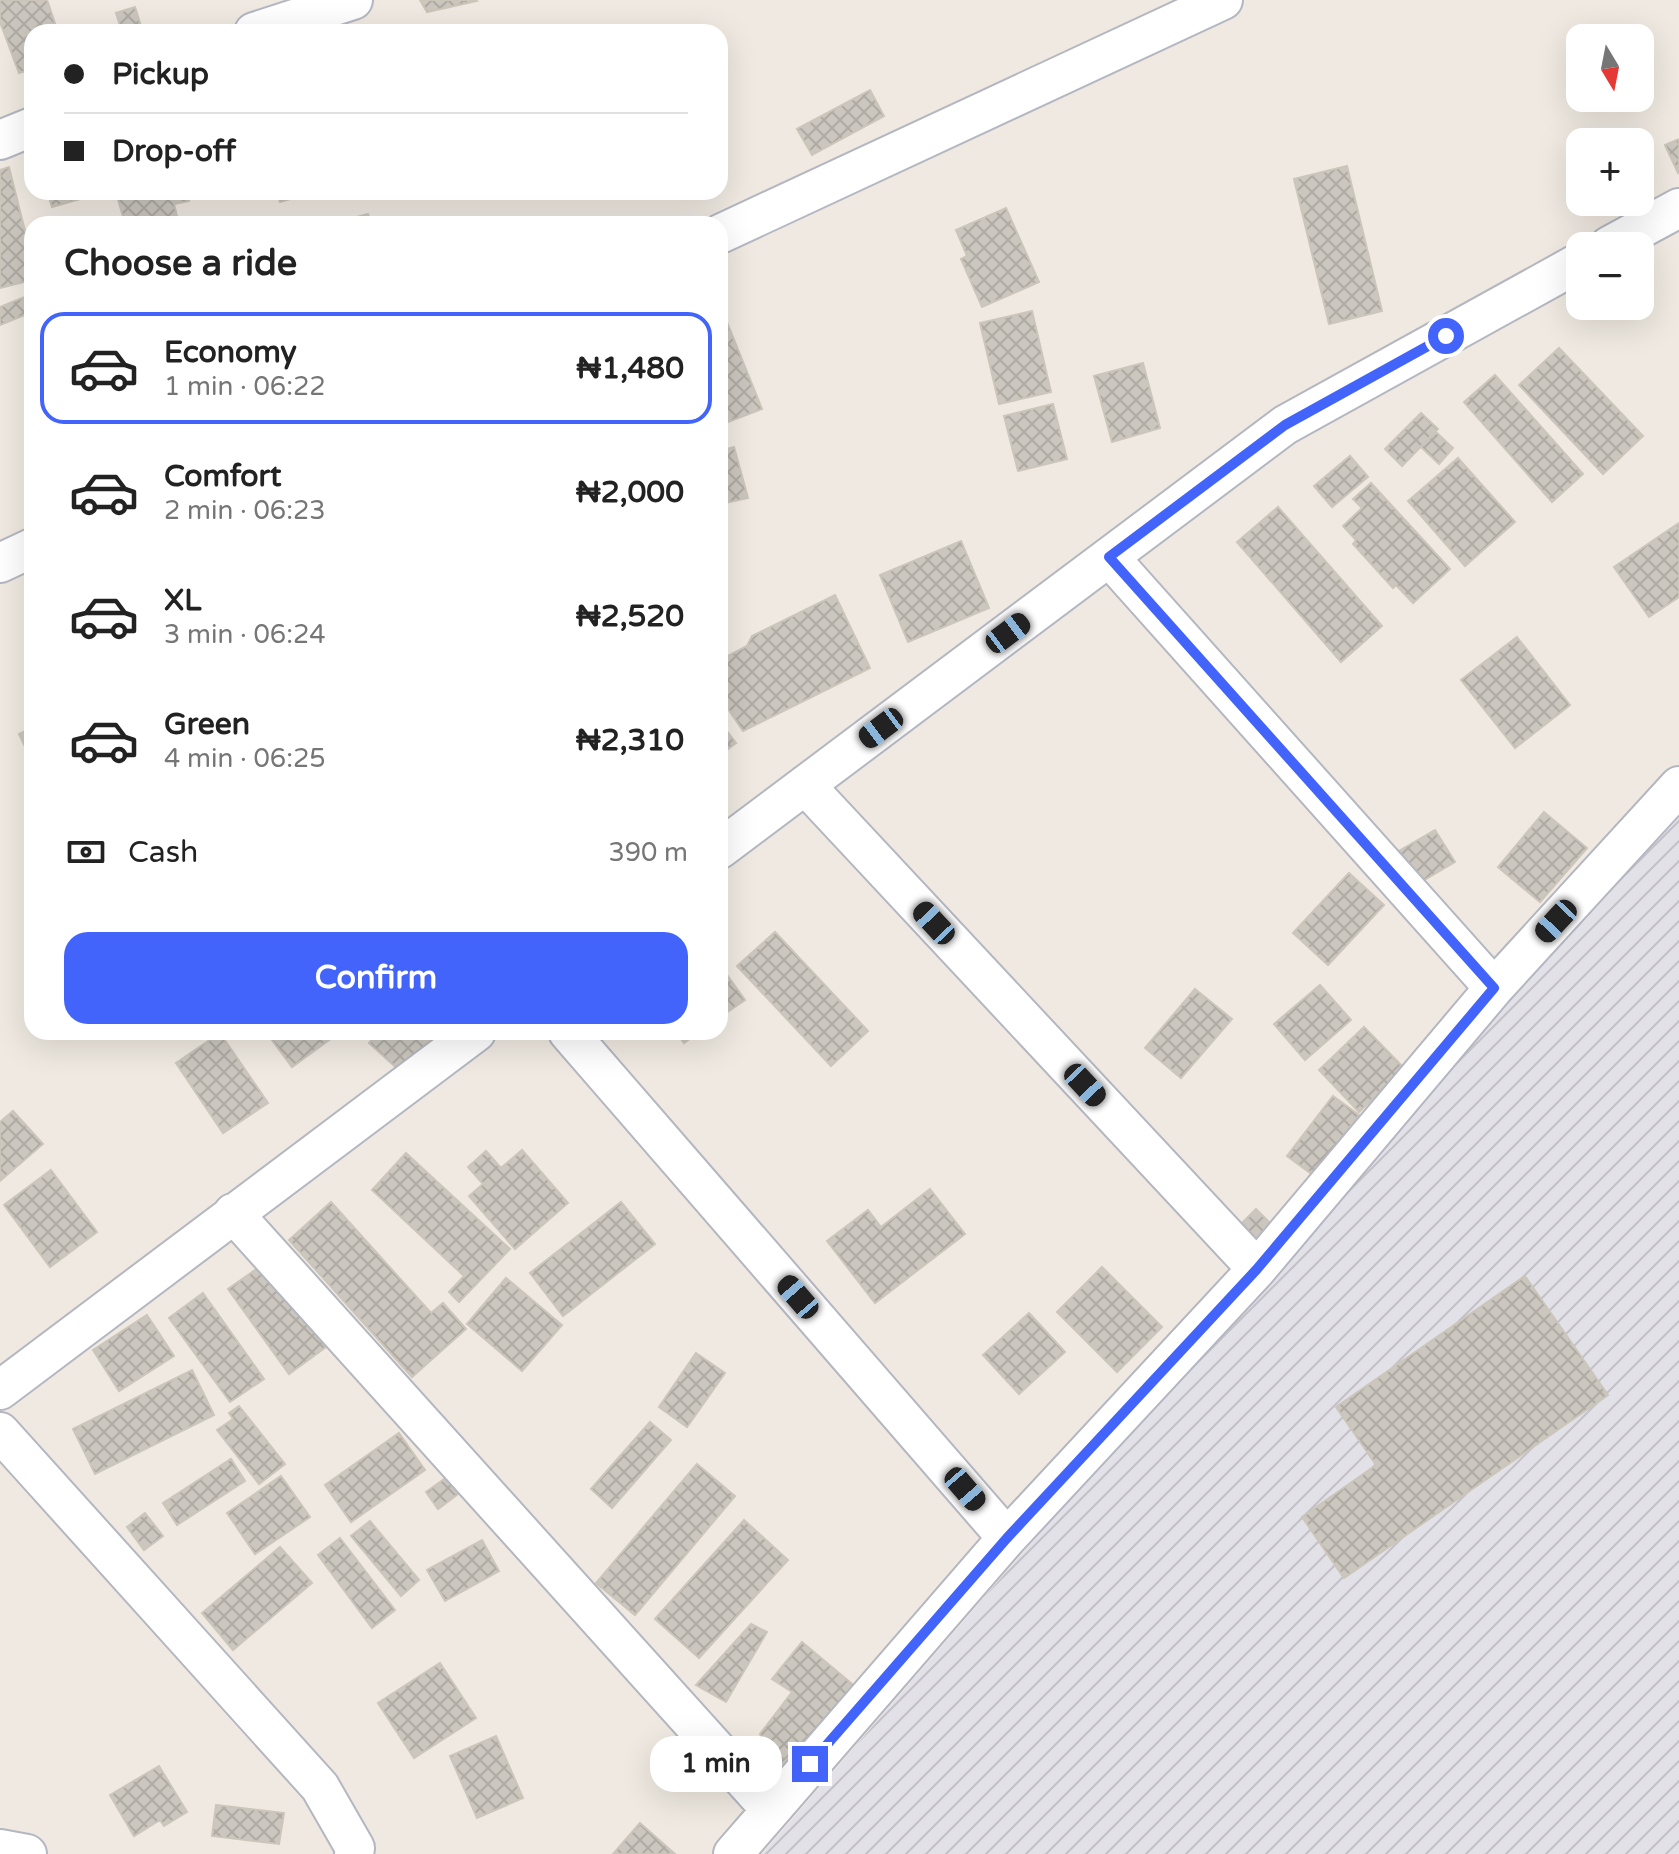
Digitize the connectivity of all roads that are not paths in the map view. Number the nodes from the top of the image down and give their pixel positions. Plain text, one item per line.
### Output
1 (353, 0) edge
2 (1223, 0) edge
3 (279, 24) edge
4 (24, 130) edge
5 (0, 140) edge
6 (1679, 208) edge
7 (728, 230) edge
8 (1635, 232) edge
9 (1566, 270) edge
10 (24, 552) edge
11 (1109, 557) junction
12 (0, 563) edge
13 (805, 785) junction
14 (1679, 786) edge
15 (728, 843) edge
16 (1494, 988) junction
17 (465, 1040) edge
18 (575, 1040) edge
19 (233, 1213) junction
20 (1257, 1269) junction
21 (0, 1390) edge
22 (0, 1432) edge
23 (1007, 1538) junction
24 (771, 1810) junction
25 (0, 1849) edge
26 (27, 1854) edge
27 (354, 1854) edge
28 (733, 1854) edge

1 - 3 street
2 - 7 street
4 - 5 street
6 - 8 street
9 - 11 street
10 - 12 street
11 - 13 street
11 - 16 street
13 - 15 street
13 - 20 street
14 - 16 street
16 - 20 street
17 - 19 street
18 - 23 street
19 - 21 street
19 - 24 street
20 - 23 street
22 - 27 street
23 - 24 street
24 - 28 street
25 - 26 street

